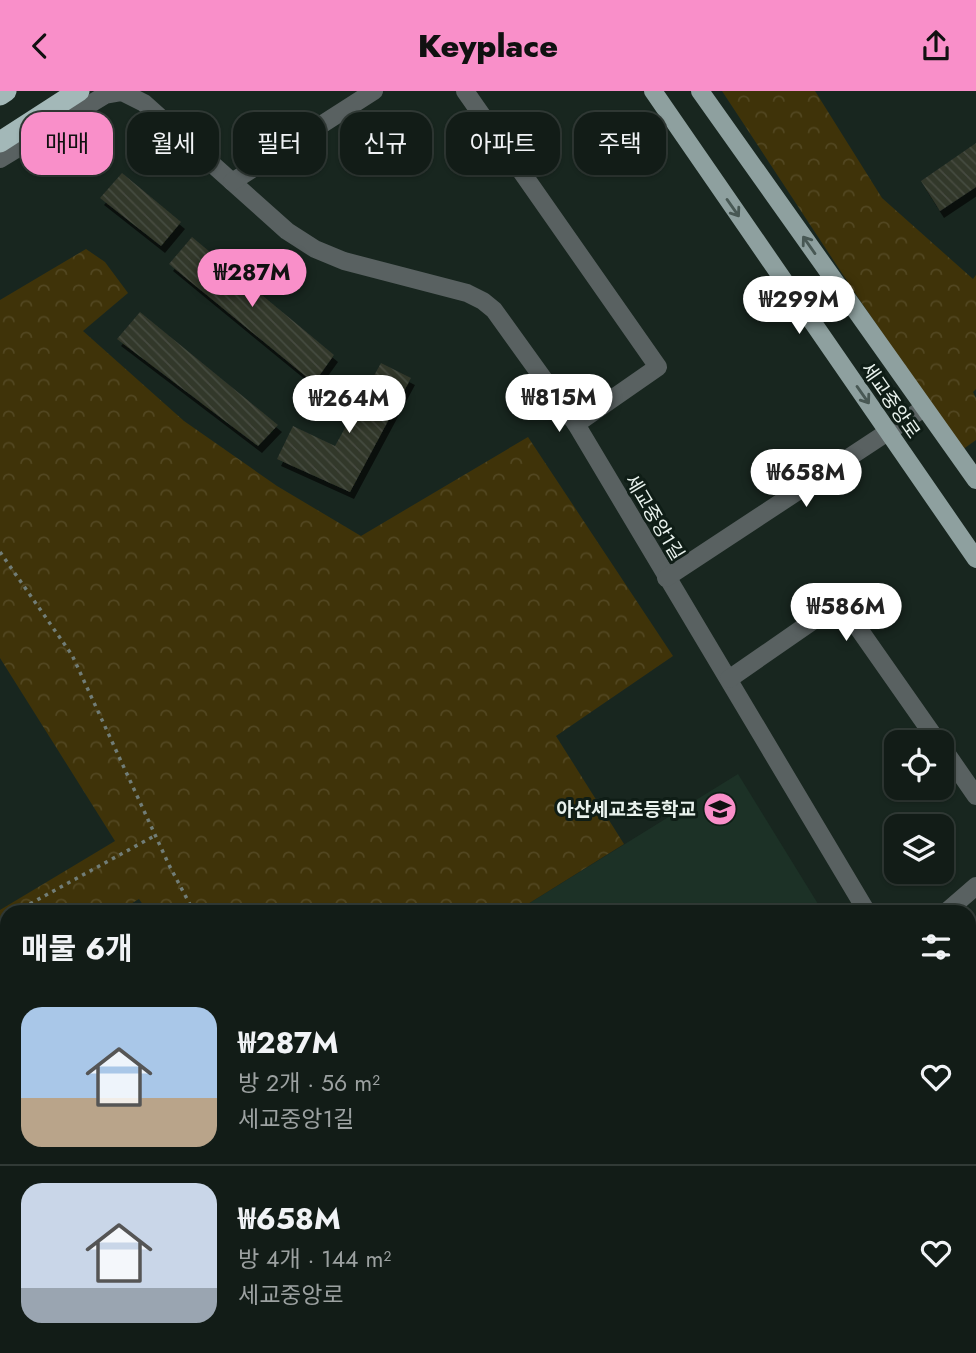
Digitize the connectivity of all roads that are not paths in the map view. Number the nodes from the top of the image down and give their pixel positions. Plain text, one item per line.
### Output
1 (6, 91) edge
2 (79, 91) edge
3 (374, 91) edge
4 (465, 91) edge
5 (653, 91) edge
6 (700, 91) edge
7 (122, 92) edge
8 (0, 95) edge
9 (0, 142) edge
10 (0, 159) edge
11 (232, 182) junction
12 (924, 408) junction
13 (576, 425) junction
14 (888, 432) junction
15 (976, 480) edge
16 (976, 559) edge
17 (666, 577) junction
18 (729, 679) junction
19 (930, 730) edge
20 (954, 764) edge
21 (976, 796) edge
22 (976, 886) edge
23 (863, 905) edge
24 (954, 905) edge

1 - 8 highway
2 - 9 highway
3 - 11 street
4 - 13 street
5 -> 14 main road, 세교중앙로
12 -> 6 main road, 세교중앙로
7 - 10 street
7 - 11 street, 세교중앙1길
11 - 13 street, 세교중앙1길
12 - 14 street
12 - 15 main road, 세교중앙로
13 - 17 street, 세교중앙1길
14 - 16 main road, 세교중앙로
14 - 17 street
17 - 18 street, 세교중앙1길
18 - 19 street
18 - 23 street, 세교중앙1길
20 - 21 street
22 - 24 street

